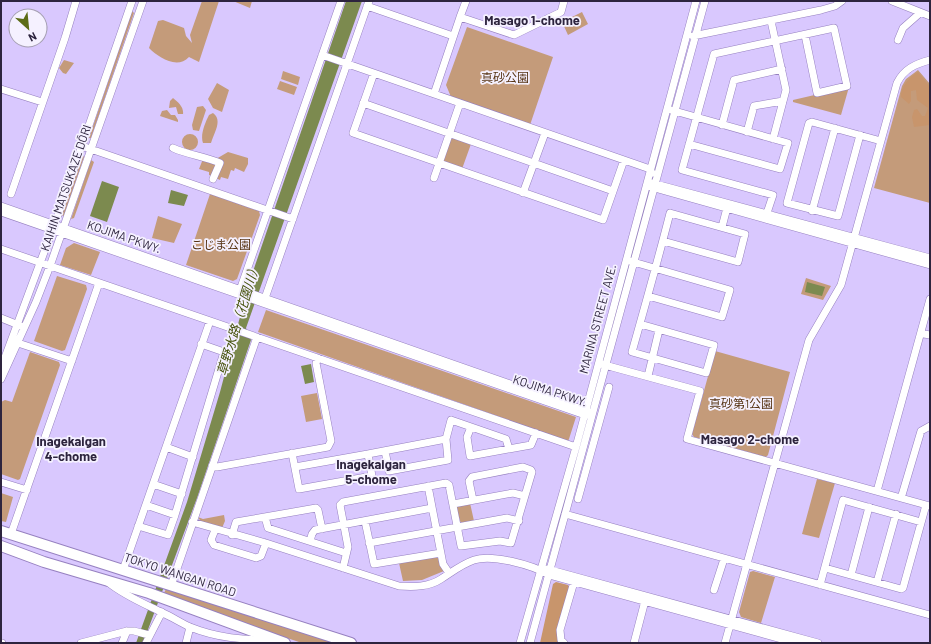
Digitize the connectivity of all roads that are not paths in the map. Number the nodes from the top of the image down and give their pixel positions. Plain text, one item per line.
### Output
1 (76, 1) edge
2 (132, 1) edge
3 (142, 1) edge
4 (340, 1) edge
5 (466, 1) edge
6 (564, 1) edge
7 (696, 1) edge
8 (705, 1) edge
9 (842, 1) edge
10 (892, 1) edge
11 (368, 3) edge
12 (920, 13) junction
13 (930, 16) edge
14 (460, 17) junction
15 (772, 20) junction
16 (687, 35) junction
17 (805, 35) junction
18 (453, 36) junction
19 (695, 37) junction
20 (898, 40) dead end
21 (776, 41) junction
22 (322, 55) junction
23 (930, 60) edge
24 (347, 64) junction
25 (782, 69) junction
26 (374, 73) junction
27 (1, 89) edge
28 (434, 94) junction
29 (783, 100) junction
30 (42, 102) junction
31 (364, 103) junction
32 (460, 103) junction
33 (671, 110) junction
34 (696, 117) junction
35 (722, 125) junction
36 (835, 128) junction
37 (747, 132) junction
38 (545, 133) junction
39 (449, 134) junction
40 (860, 135) junction
41 (773, 139) junction
42 (881, 141) junction
43 (689, 144) junction
44 (82, 146) junction
45 (173, 148) dead end
46 (92, 149) junction
47 (624, 160) junction
48 (439, 163) junction
49 (534, 163) junction
50 (650, 169) junction
51 (434, 178) dead end
52 (213, 179) dead end
53 (646, 184) junction
54 (654, 185) junction
55 (613, 190) junction
56 (523, 193) junction
57 (10, 194) dead end
58 (1, 206) edge
59 (728, 206) junction
60 (800, 207) junction
61 (268, 210) junction
62 (812, 210) junction
63 (1, 212) edge
64 (766, 216) junction
65 (293, 219) junction
66 (797, 222) junction
67 (53, 227) junction
68 (722, 227) junction
69 (63, 231) junction
70 (854, 240) junction
71 (663, 241) junction
72 (1, 249) edge
73 (930, 258) edge
74 (625, 260) junction
75 (634, 262) junction
76 (40, 263) junction
77 (930, 265) edge
78 (50, 266) junction
79 (656, 269) junction
80 (99, 283) junction
81 (239, 292) junction
82 (648, 296) junction
83 (930, 299) edge
84 (264, 301) junction
85 (1, 318) edge
86 (210, 321) junction
87 (17, 324) junction
88 (640, 324) junction
89 (25, 327) junction
90 (660, 330) junction
91 (255, 336) junction
92 (18, 342) junction
93 (202, 344) junction
94 (318, 358) junction
95 (652, 358) junction
96 (72, 361) junction
97 (597, 363) junction
98 (606, 365) junction
99 (1, 368) edge
100 (648, 376) junction
101 (1, 379) edge
102 (609, 387) dead end
103 (585, 412) junction
104 (593, 414) junction
105 (930, 426) edge
106 (471, 427) junction
107 (536, 434) junction
108 (446, 439) junction
109 (166, 447) junction
110 (576, 447) junction
111 (509, 449) junction
112 (385, 451) junction
113 (292, 453) junction
114 (368, 454) junction
115 (193, 457) junction
116 (775, 463) junction
117 (212, 466) junction
118 (295, 467) junction
119 (1, 482) edge
120 (153, 484) junction
121 (428, 486) junction
122 (27, 490) junction
123 (877, 491) junction
124 (182, 494) junction
125 (902, 495) dead end
126 (525, 496) junction
127 (578, 499) dead end
128 (472, 500) junction
129 (453, 504) junction
130 (146, 505) junction
131 (928, 505) edge
132 (869, 507) junction
133 (432, 508) junction
134 (564, 514) junction
135 (896, 514) junction
136 (175, 515) junction
137 (265, 517) junction
138 (365, 521) junction
139 (519, 521) junction
140 (192, 522) junction
141 (921, 522) junction
142 (344, 525) junction
143 (138, 526) junction
144 (457, 526) junction
145 (322, 529) junction
146 (215, 530) junction
147 (437, 531) junction
148 (6, 532) edge
149 (232, 535) junction
150 (310, 541) junction
151 (266, 543) junction
152 (369, 543) junction
153 (1, 545) edge
154 (346, 553) junction
155 (441, 553) junction
156 (724, 558) junction
157 (746, 564) junction
158 (343, 568) junction
159 (824, 568) junction
160 (123, 570) junction
161 (541, 570) junction
162 (550, 572) junction
163 (449, 573) junction
164 (851, 575) junction
165 (104, 580) junction
166 (574, 582) junction
167 (877, 582) junction
168 (164, 584) junction
169 (820, 585) junction
170 (714, 590) dead end
171 (646, 598) junction
172 (160, 611) junction
173 (930, 615) edge
174 (731, 622) junction
175 (190, 627) junction
176 (127, 631) junction
177 (148, 635) junction
178 (280, 642) edge
179 (81, 643) edge
180 (122, 643) edge
181 (146, 643) edge
182 (186, 643) edge
183 (351, 643) edge
184 (520, 643) edge
185 (530, 643) edge
186 (564, 643) edge
187 (634, 643) edge
188 (725, 643) edge
189 (796, 643) edge
190 (818, 643) edge

1 - 30 street
2 - 44 street, KAIHIN MATSUKAZE DŌRI
3 - 46 street, KAIHIN MATSUKAZE DŌRI
4 - 22 street
5 - 14 street
6 - 14 street
7 - 16 street, MARINA STREET AVE.
8 - 19 street, MARINA STREET AVE.
9 - 15 street
10 - 12 street
11 - 18 street
11 - 24 street
12 - 13 street
12 - 20 street
14 - 18 street
15 - 19 street
15 - 21 street
16 - 19 street
16 - 33 street, MARINA STREET AVE.
17 - 17 street
17 - 21 street
18 - 28 street
19 - 33 street, MARINA STREET AVE.
21 - 25 street
21 - 34 street
22 - 24 street
22 - 61 street
23 - 42 street
24 - 26 street
24 - 65 street
25 - 29 street
25 - 35 street
26 - 28 street
26 - 31 street
27 - 30 street
28 - 32 street
29 - 37 street
29 - 41 street
30 - 57 street
31 - 39 street
31 - 48 street
32 - 38 street
32 - 39 street
33 - 34 street
33 - 50 street, MARINA STREET AVE.
33 - 54 street, MARINA STREET AVE.
34 - 35 street
34 - 43 street
35 - 37 street
36 - 40 street
36 - 60 street
36 - 62 street
37 - 41 street
38 - 47 street
38 - 49 street
39 - 48 street
39 - 49 street
40 - 42 street
40 - 62 street
41 - 43 street
42 - 70 street
43 - 64 street
44 - 46 street
44 - 67 street, KAIHIN MATSUKAZE DŌRI
45 - 52 street
46 - 61 street
46 - 69 street, KAIHIN MATSUKAZE DŌRI
47 - 50 street
47 - 55 street
48 - 51 street
48 - 56 street
49 - 55 street
49 - 56 street
50 - 53 street, MARINA STREET AVE.
50 - 54 street
53 - 54 street
53 - 74 street, MARINA STREET AVE.
54 - 59 street
54 - 75 street, MARINA STREET AVE.
55 - 56 street
58 - 67 street, KOJIMA PKWY.
59 - 64 street
59 - 68 street
60 - 62 street
60 - 66 street
61 - 65 street
61 - 81 street
63 - 67 street, KOJIMA PKWY.
64 - 66 street
64 - 70 street
65 - 84 street
66 - 70 street
67 - 69 street, KOJIMA PKWY.
67 - 76 street, KAIHIN MATSUKAZE DŌRI
68 - 71 street
68 - 71 street
69 - 78 street, KAIHIN MATSUKAZE DŌRI
69 - 81 street, KOJIMA PKWY.
70 - 73 street
70 - 77 street
70 - 116 street
71 - 79 street
72 - 76 street
74 - 75 street
74 - 97 street, MARINA STREET AVE.
75 - 79 street
75 - 98 street, MARINA STREET AVE.
76 - 78 street
76 - 87 street, KAIHIN MATSUKAZE DŌRI
78 - 80 street
78 - 89 street, KAIHIN MATSUKAZE DŌRI
79 - 82 street
79 - 82 street
80 - 86 street
80 - 96 street
81 - 84 street, KOJIMA PKWY.
82 - 88 street
83 - 123 street
84 - 103 street, KOJIMA PKWY.
85 - 87 street
86 - 91 street
86 - 93 street
87 - 89 street
87 - 99 street, KAIHIN MATSUKAZE DŌRI
88 - 90 street
88 - 95 street
89 - 92 street, KAIHIN MATSUKAZE DŌRI
90 - 95 street
90 - 95 street
91 - 94 street
91 - 117 street
92 - 96 street
92 - 101 street, KAIHIN MATSUKAZE DŌRI
93 - 109 street
93 - 115 street
94 - 107 street
94 - 113 street
95 - 100 street
96 - 122 street
97 - 98 street
97 - 103 street, MARINA STREET AVE.
98 - 100 street
98 - 104 street, MARINA STREET AVE.
100 - 116 street
102 - 127 street
103 - 104 street, KOJIMA PKWY.
103 - 110 street, MARINA STREET AVE.
104 - 134 street, MARINA STREET AVE.
105 - 125 street
106 - 108 street
106 - 111 street
106 - 111 street
107 - 110 street
107 - 111 street
108 - 112 street
108 - 112 street
109 - 115 street
109 - 120 street
110 - 161 street, MARINA STREET AVE.
112 - 114 street
113 - 117 street
113 - 118 street
114 - 118 street
114 - 118 street
115 - 124 street
116 - 123 street
116 - 157 street
117 - 140 street
119 - 122 street
120 - 124 street
120 - 130 street
121 - 129 street
121 - 133 street
121 - 142 street
122 - 148 street
123 - 131 street
124 - 136 street
126 - 128 street
126 - 128 street
126 - 139 street
128 - 129 street
129 - 144 street
130 - 136 street
130 - 143 street
131 - 141 street
132 - 135 street
132 - 159 street
132 - 164 street
133 - 138 street
133 - 147 street
134 - 156 street
134 - 162 street, MARINA STREET AVE.
135 - 141 street
135 - 167 street
136 - 143 street
137 - 145 street
137 - 149 street
137 - 150 street
138 - 142 street
138 - 152 street
139 - 144 street
139 - 144 street
140 - 146 street
140 - 168 street
141 - 167 street
142 - 145 street
142 - 154 street
143 - 160 street
144 - 147 street
145 - 150 street
146 - 149 street
146 - 151 street
147 - 152 street
147 - 155 street
148 - 160 highway, TOKYO WANGAN ROAD
149 - 151 street
150 - 154 street
151 - 158 street
152 - 155 street
153 - 165 highway
154 - 158 street
155 - 163 street
156 - 157 street
156 - 170 street
157 - 169 street
157 - 174 street
158 - 163 street
159 - 164 street
159 - 169 street
160 - 168 highway, TOKYO WANGAN ROAD
161 - 162 street
161 - 163 street
161 - 184 street, MARINA STREET AVE.
162 - 166 street
162 - 171 street
162 - 185 street, MARINA STREET AVE.
164 - 167 street
165 - 172 street
165 - 178 highway
166 - 171 street
166 - 186 street
168 - 183 highway, TOKYO WANGAN ROAD
169 - 173 street
171 - 174 street
171 - 187 street
172 - 175 street
172 - 177 street
174 - 188 street
174 - 189 street
174 - 190 street
175 - 178 street
175 - 182 street
176 - 177 street
176 - 179 street
176 - 180 street
177 - 181 street

